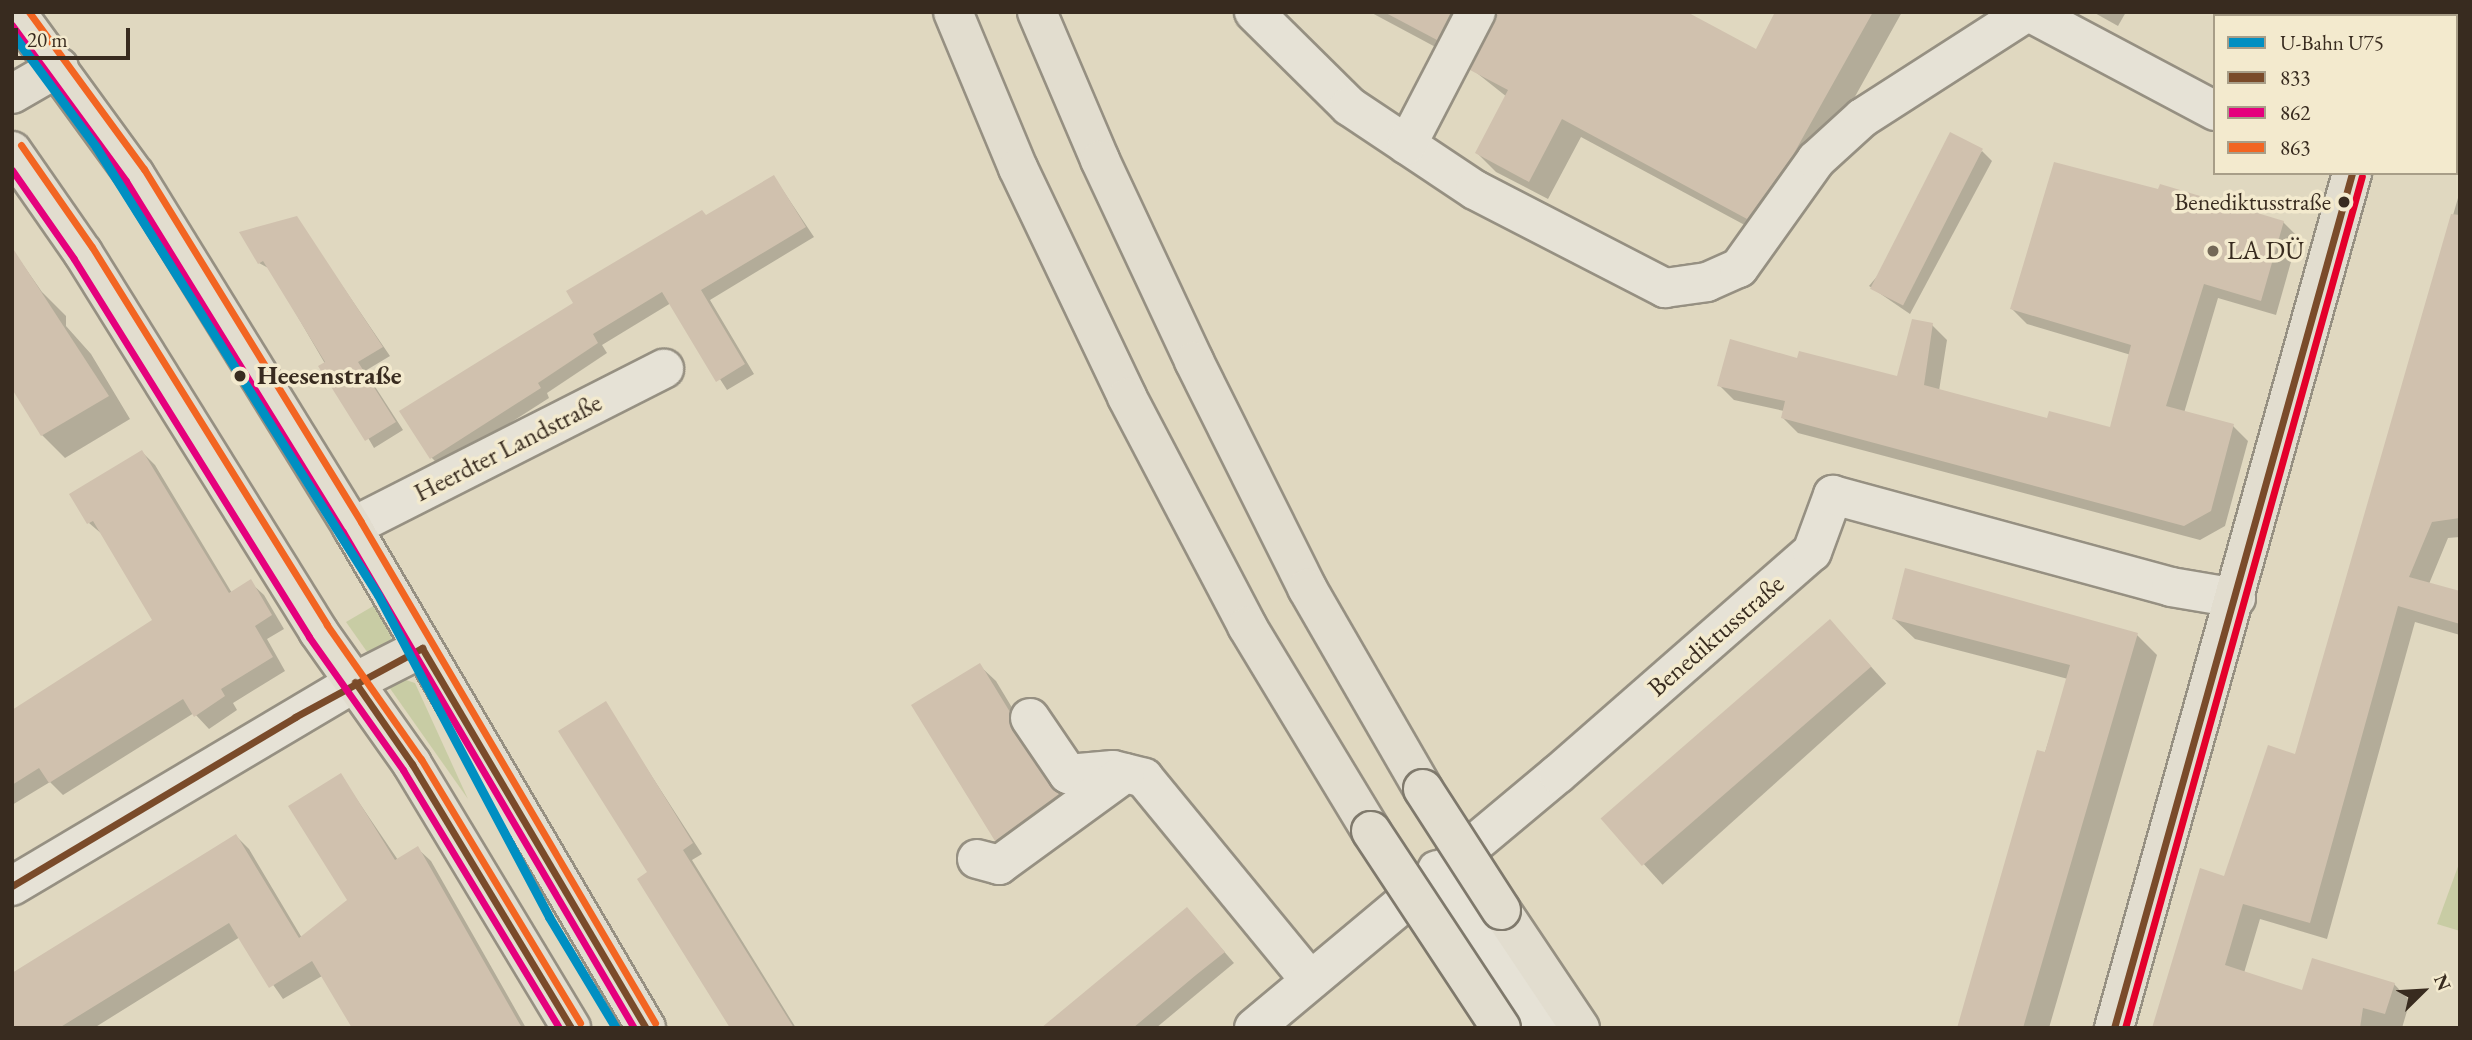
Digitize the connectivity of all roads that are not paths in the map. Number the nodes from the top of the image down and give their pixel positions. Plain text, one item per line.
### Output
1 (16, 12) edge
2 (953, 12) edge
3 (1037, 12) edge
4 (1254, 12) edge
5 (1476, 12) edge
6 (2028, 12) edge
7 (59, 67) junction
8 (12, 94) edge
9 (2213, 110) edge
10 (1406, 145) junction
11 (12, 151) edge
12 (2345, 176) edge
13 (664, 369) dead end
14 (352, 527) junction
15 (2236, 598) junction
16 (422, 648) junction
17 (355, 682) junction
18 (1030, 718) dead end
19 (1125, 773) junction
20 (977, 859) dead end
21 (1437, 870) junction
22 (12, 886) edge
23 (1310, 980) junction
24 (570, 1028) edge
25 (646, 1028) edge
26 (1254, 1028) edge
27 (1501, 1028) edge
28 (1546, 1028) edge
29 (1580, 1028) edge
30 (2114, 1028) edge

1 - 7 main road
2 - 27 main road, bridge
3 - 29 main road, bridge
4 - 10 street
5 - 10 street
6 - 9 street
6 - 10 street
7 - 8 main road
7 - 14 main road
11 - 17 main road
12 - 15 main road
13 - 14 street, Heerdter Landstraße
14 - 16 main road
15 - 21 street, Benediktusstraße
15 - 30 main road
16 - 17 main road
16 - 25 main road
17 - 22 street
17 - 24 main road
18 - 19 street
19 - 20 street
19 - 23 street
21 - 23 street, Benediktusstraße
21 - 28 street
23 - 26 street, Benediktusstraße

